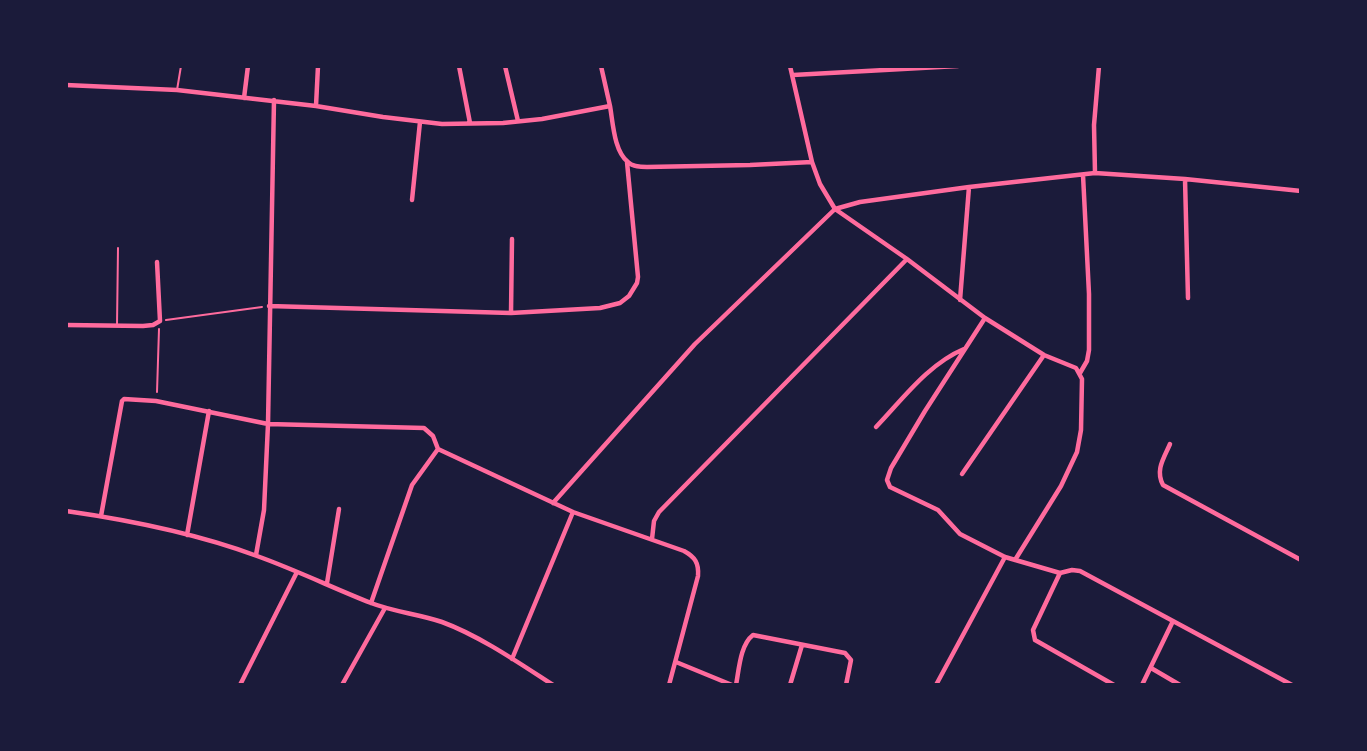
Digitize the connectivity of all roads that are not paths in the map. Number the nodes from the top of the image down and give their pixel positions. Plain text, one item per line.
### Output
1 (181, 66) edge
2 (248, 66) edge
3 (318, 66) edge
4 (459, 66) edge
5 (505, 66) edge
6 (601, 66) edge
7 (790, 66) edge
8 (958, 66) edge
9 (1099, 66) edge
10 (793, 75) junction
11 (66, 84) edge
12 (177, 90) junction
13 (244, 98) junction
14 (274, 100) junction
15 (316, 106) junction
16 (610, 106) junction
17 (518, 121) junction
18 (420, 122) junction
19 (470, 123) junction
20 (627, 162) junction
21 (812, 162) junction
22 (1095, 173) junction
23 (1083, 175) junction
24 (1185, 179) junction
25 (969, 186) junction
26 (1301, 190) edge
27 (412, 201) dead end
28 (835, 209) junction
29 (512, 239) dead end
30 (118, 248) dead end
31 (907, 259) junction
32 (157, 262) dead end
33 (66, 266) edge
34 (1188, 298) dead end
35 (960, 300) junction
36 (269, 306) junction
37 (510, 313) junction
38 (985, 318) junction
39 (117, 324) junction
40 (66, 325) edge
41 (964, 349) junction
42 (1044, 355) junction
43 (1080, 373) junction
44 (209, 411) junction
45 (268, 424) junction
46 (876, 427) dead end
47 (1170, 444) dead end
48 (438, 449) junction
49 (962, 474) dead end
50 (553, 503) junction
51 (339, 509) dead end
52 (66, 511) edge
53 (573, 512) junction
54 (101, 516) junction
55 (186, 535) junction
56 (652, 539) junction
57 (256, 555) junction
58 (1005, 557) junction
59 (1015, 560) junction
60 (1301, 560) edge
61 (297, 572) junction
62 (1060, 573) junction
63 (327, 583) junction
64 (371, 603) junction
65 (385, 608) junction
66 (1173, 621) junction
67 (802, 645) junction
68 (512, 659) junction
69 (676, 662) junction
70 (1151, 668) junction
71 (240, 685) edge
72 (342, 685) edge
73 (553, 685) edge
74 (669, 685) edge
75 (734, 685) edge
76 (790, 685) edge
77 (846, 685) edge
78 (936, 685) edge
79 (1114, 685) edge
80 (1142, 685) edge
81 (1180, 685) edge
82 (1292, 685) edge

1 - 12 lane
2 - 13 street
3 - 15 street
4 - 19 street
5 - 17 street
6 - 16 street
7 - 10 street
8 - 10 street
9 - 22 street
10 - 21 street
11 - 12 street
12 - 13 street
13 - 14 street
14 - 15 street
14 - 36 street
15 - 18 street
16 - 17 street
16 - 20 street
17 - 19 street
18 - 19 street
18 - 27 street
20 - 21 street
20 - 37 street
21 - 28 street
22 - 23 street
22 - 24 street
23 - 25 street
23 - 43 street
24 - 26 street
24 - 34 street
25 - 28 street
25 - 35 street
28 - 31 street
28 - 50 street
29 - 37 street
30 - 39 lane
31 - 35 street
31 - 56 street
32 - 39 street
33 - 40 lane
35 - 38 street
36 - 37 street
36 - 45 street
38 - 41 street
38 - 42 street
39 - 40 street
41 - 46 street
41 - 58 street
42 - 43 street
42 - 49 street
43 - 59 street
44 - 45 street
44 - 54 street
44 - 55 street
45 - 48 street
45 - 57 street
47 - 60 street
48 - 50 street
48 - 64 street
50 - 53 street
51 - 63 street
52 - 54 street
53 - 56 street
53 - 68 street
54 - 55 street
55 - 57 street
56 - 69 street
57 - 61 street
58 - 59 street
58 - 78 street
59 - 62 street
61 - 63 street
61 - 71 street
62 - 66 street
62 - 79 street
63 - 64 street
64 - 65 street
65 - 68 street
65 - 72 street
66 - 70 street
66 - 82 street
67 - 75 street
67 - 76 street
67 - 77 street
68 - 73 street
69 - 74 street
69 - 75 street
70 - 80 street
70 - 81 street

